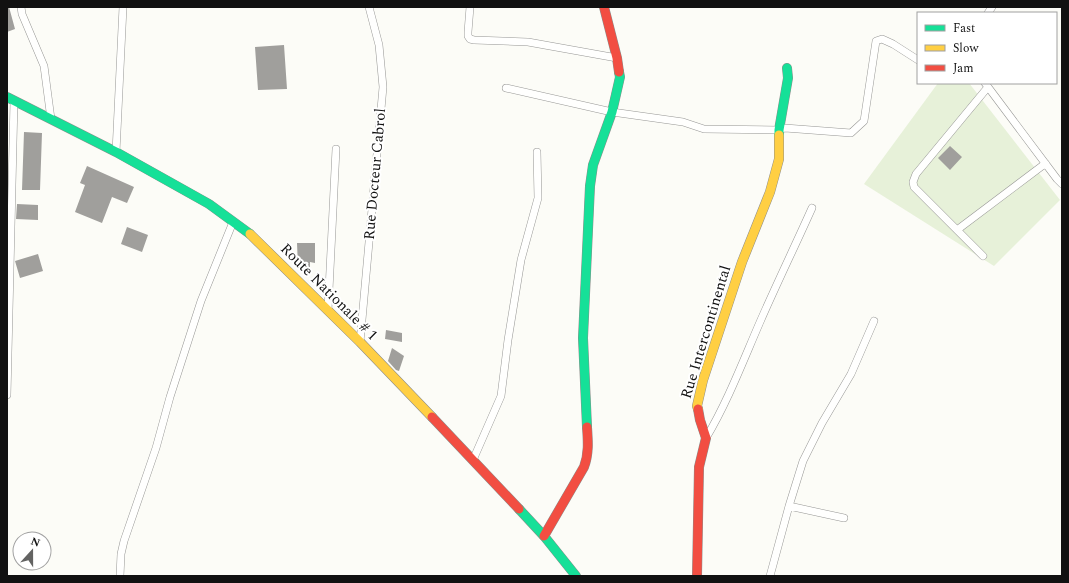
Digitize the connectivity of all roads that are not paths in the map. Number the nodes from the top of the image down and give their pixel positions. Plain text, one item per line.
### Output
1 (21, 7) edge
2 (123, 7) edge
3 (369, 7) edge
4 (470, 7) edge
5 (604, 7) edge
6 (617, 58) junction
7 (917, 59) edge
8 (787, 68) dead end
9 (987, 85) edge
10 (506, 88) dead end
11 (10, 99) edge
12 (612, 112) junction
13 (51, 119) junction
14 (782, 129) junction
15 (336, 149) dead end
16 (116, 152) junction
17 (537, 152) dead end
18 (1046, 164) junction
19 (1062, 184) edge
20 (812, 208) dead end
21 (233, 222) junction
22 (957, 230) junction
23 (983, 256) dead end
24 (328, 310) junction
25 (874, 321) dead end
26 (360, 342) junction
27 (7, 395) edge
28 (706, 438) junction
29 (473, 460) junction
30 (789, 506) junction
31 (844, 518) dead end
32 (544, 536) junction
33 (120, 576) edge
34 (576, 576) edge
35 (697, 576) edge
36 (770, 576) edge

1 - 13 street
2 - 16 street
3 - 26 street, Rue Docteur Cabrol
4 - 6 street
5 - 6 street
6 - 12 street
7 - 14 street
8 - 14 street, Rue Intercontinental
9 - 18 street
9 - 22 street
10 - 12 street
11 - 13 street, Route Nationale # 1
11 - 27 street
12 - 14 street
12 - 32 street
13 - 16 street, Route Nationale # 1
14 - 28 street, Rue Intercontinental
15 - 24 street
16 - 21 street, Route Nationale # 1
17 - 29 street
18 - 19 street
18 - 22 street
20 - 28 street
21 - 24 street, Route Nationale # 1
21 - 33 street
22 - 23 street
24 - 26 street, Route Nationale # 1
25 - 30 street
26 - 29 street, Route Nationale # 1
28 - 35 street
29 - 32 street, Route Nationale # 1
30 - 31 street
30 - 36 street
32 - 34 street, Route Nationale # 1

